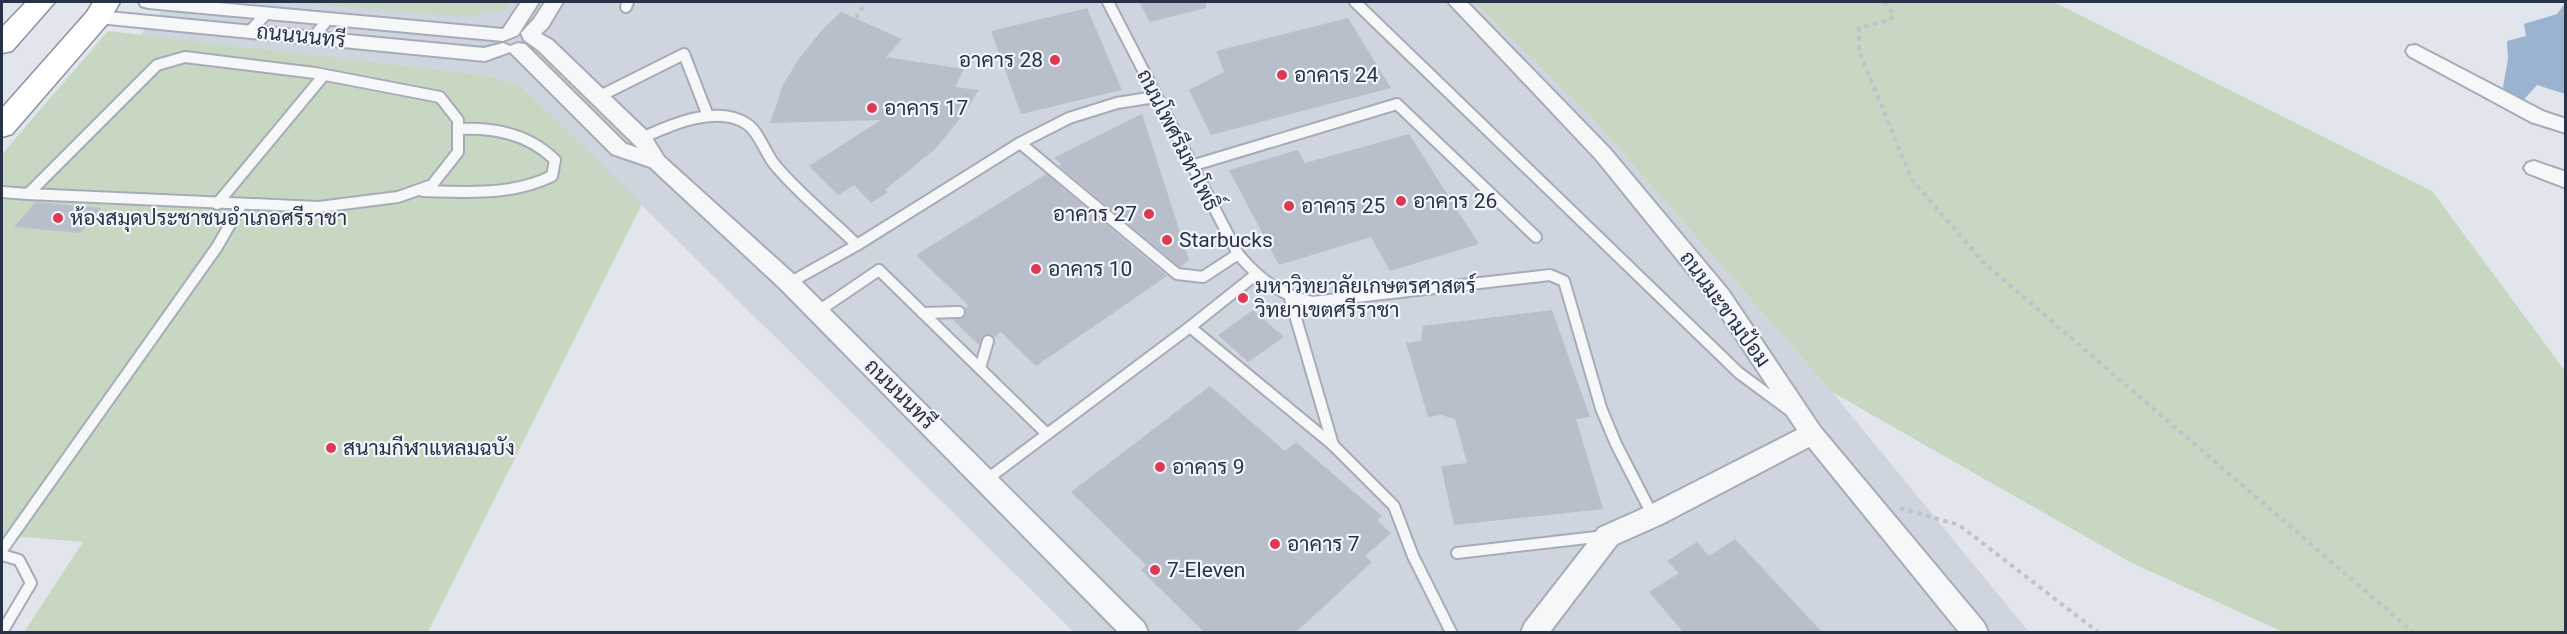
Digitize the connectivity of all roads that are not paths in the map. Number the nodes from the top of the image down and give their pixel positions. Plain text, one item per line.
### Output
1 (37, 2) edge
2 (41, 2) edge
3 (149, 2) edge
4 (530, 2) edge
5 (554, 2) edge
6 (1108, 2) edge
7 (1355, 2) edge
8 (1457, 2) edge
9 (206, 4) edge
10 (99, 7) edge
11 (266, 14) junction
12 (328, 20) junction
13 (2, 28) edge
14 (250, 31) junction
15 (313, 38) junction
16 (516, 39) junction
17 (2, 45) edge
18 (2416, 51) dead end
19 (324, 75) junction
20 (600, 96) junction
21 (1155, 97) junction
22 (2, 100) edge
23 (708, 116) junction
24 (2565, 126) edge
25 (2, 127) edge
26 (458, 129) junction
27 (642, 138) junction
28 (1020, 143) junction
29 (657, 162) junction
30 (1191, 166) junction
31 (2534, 168) dead end
32 (2565, 181) edge
33 (415, 191) junction
34 (2, 192) edge
35 (28, 194) junction
36 (217, 204) junction
37 (240, 205) junction
38 (1536, 237) dead end
39 (857, 245) junction
40 (1238, 254) junction
41 (1254, 276) junction
42 (789, 283) junction
43 (1290, 298) junction
44 (817, 312) junction
45 (959, 312) dead end
46 (923, 313) junction
47 (1190, 327) junction
48 (988, 341) dead end
49 (980, 368) junction
50 (1807, 427) junction
51 (1046, 433) junction
52 (1333, 445) junction
53 (986, 480) junction
54 (1653, 516) junction
55 (1608, 536) junction
56 (2, 549) edge
57 (1456, 553) dead end
58 (2, 555) edge
59 (2, 632) edge
60 (1135, 633) edge
61 (1451, 633) edge
62 (1534, 633) edge
63 (1975, 633) edge

1 - 13 highway
2 - 17 highway
3 - 9 street, ถนนนนทรี
4 - 16 street
5 - 16 street
6 - 21 lane, ถนนโพศรีมหาโพธิ์
7 - 50 lane
8 - 50 street, ถนนมะขามป้อม
9 - 11 street, ถนนนนทรี
10 - 14 street, ถนนนนทรี
10 - 22 highway
10 - 25 highway
11 - 12 street, ถนนนนทรี
11 - 14 lane
12 - 15 lane
12 - 16 street, ถนนนนทรี
14 - 15 street, ถนนนนทรี
15 - 16 street, ถนนนนทรี
16 - 20 street, ถนนนนทรี
16 - 29 street, ถนนนนทรี
18 - 24 street
19 - 26 lane
19 - 35 lane
19 - 36 lane
20 - 23 lane
20 - 27 street, ถนนนนทรี
21 - 28 lane
21 - 30 lane, ถนนโพศรีมหาโพธิ์
23 - 27 lane
23 - 39 lane
26 - 33 lane
26 - 33 lane
27 - 29 street, ถนนนนทรี
28 - 39 lane
28 - 40 lane
29 - 42 street, ถนนนนทรี
30 - 38 lane
30 - 40 lane, ถนนโพศรีมหาโพธิ์
31 - 32 street
33 - 37 lane
34 - 35 lane
35 - 36 lane
36 - 37 lane
37 - 56 lane
39 - 42 lane
40 - 41 lane, ถนนโพศรีมหาโพธิ์
41 - 43 lane
41 - 47 lane
42 - 44 street, ถนนนนทรี
43 - 52 lane
43 - 54 lane
44 - 46 lane
44 - 53 street, ถนนนนทรี
45 - 46 lane
46 - 49 lane
47 - 51 lane
47 - 52 lane
48 - 49 lane
49 - 51 lane
50 - 54 street
50 - 63 street, ถนนมะขามป้อม
51 - 53 lane
52 - 61 lane
53 - 60 street, ถนนนนทรี
54 - 55 street
55 - 57 lane
55 - 62 street
58 - 59 lane

